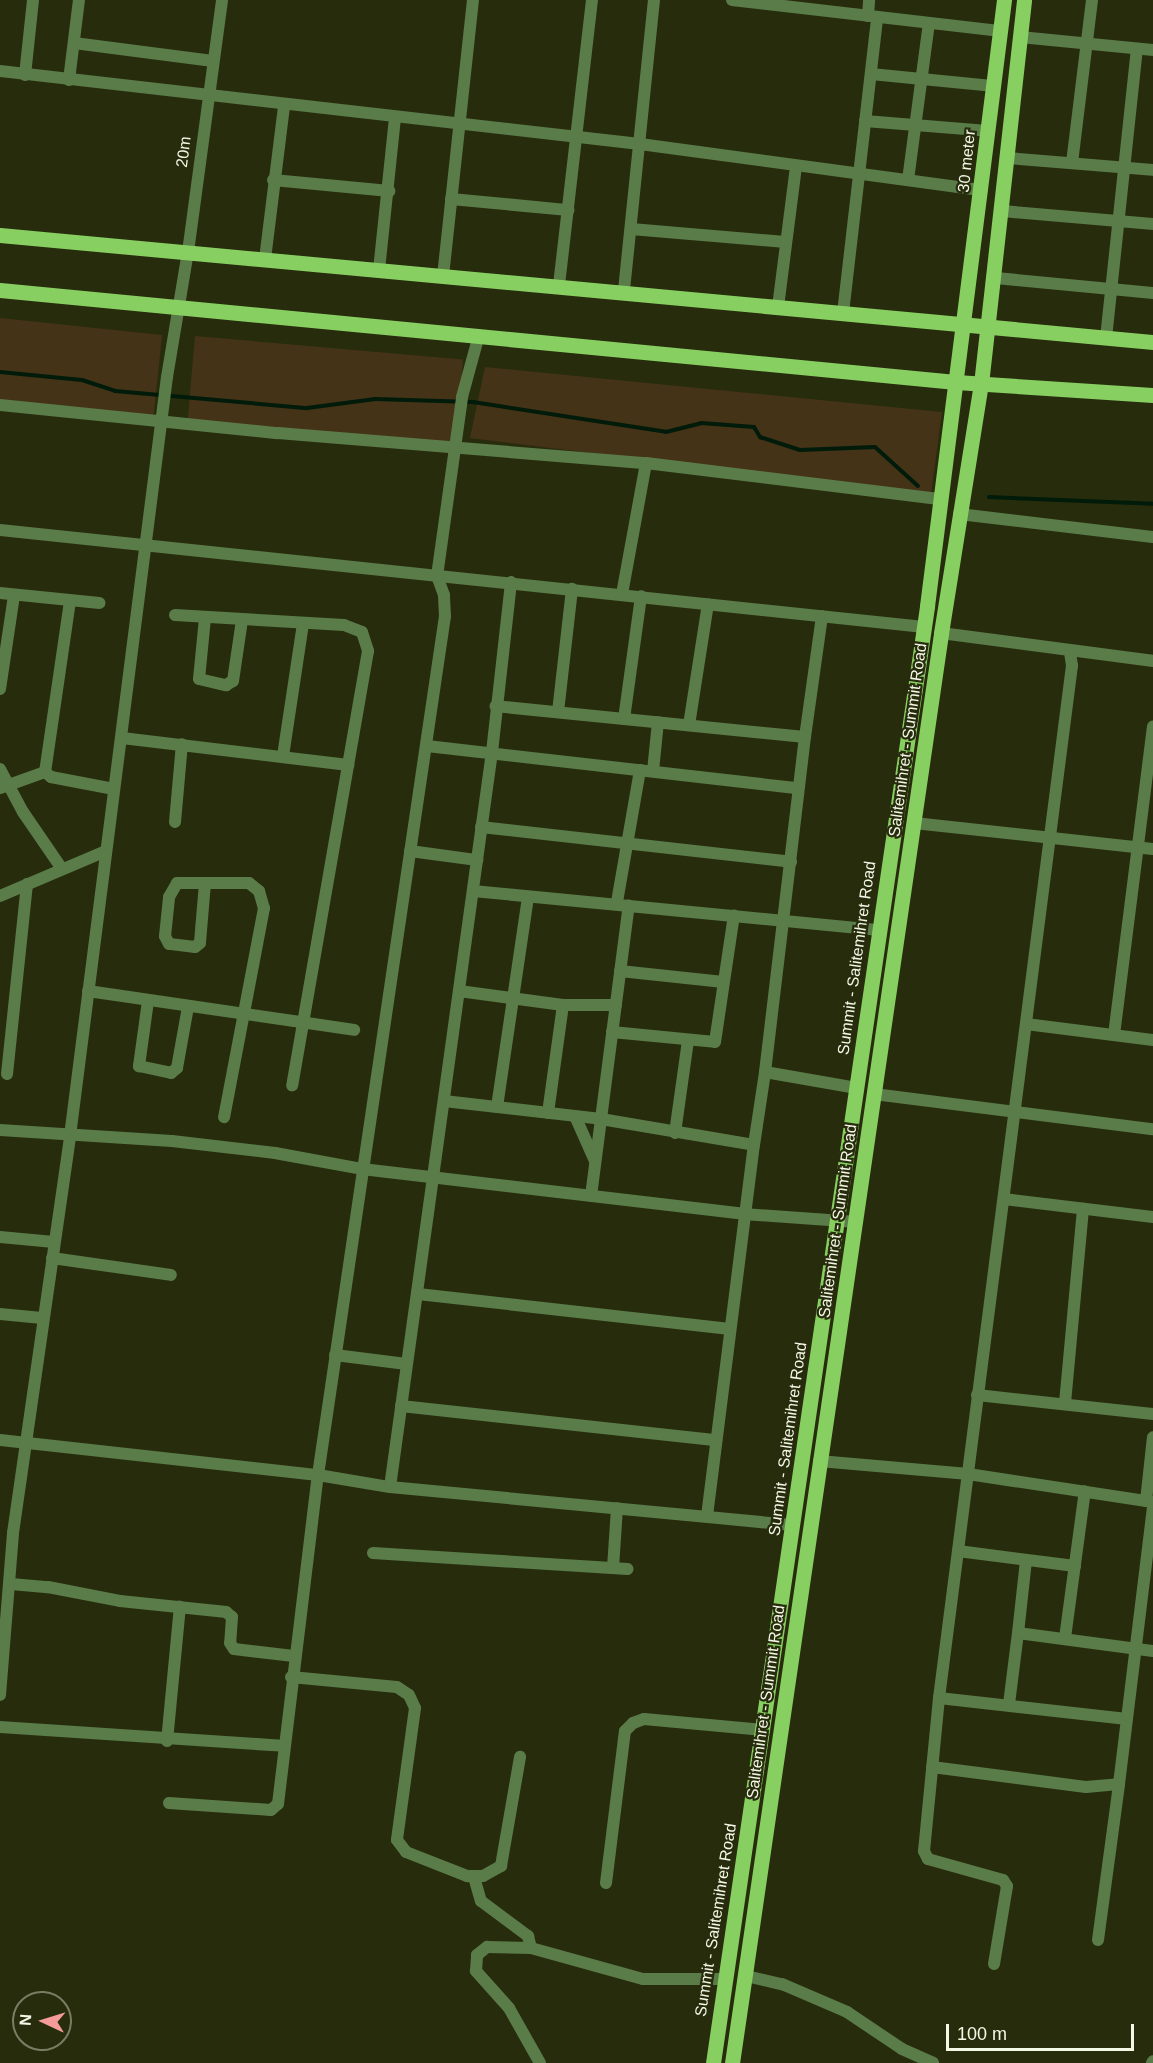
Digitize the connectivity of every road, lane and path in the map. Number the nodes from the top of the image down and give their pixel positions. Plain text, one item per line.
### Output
1 (33, 0) edge
2 (79, 0) edge
3 (222, 0) edge
4 (473, 0) edge
5 (592, 0) edge
6 (654, 0) edge
7 (732, 0) edge
8 (870, 0) edge
9 (1004, 0) edge
10 (1024, 0) edge
11 (1092, 0) edge
12 (758, 2) edge
13 (872, 16) junction
14 (929, 23) junction
15 (1001, 31) junction
16 (1020, 37) junction
17 (74, 43) junction
18 (1087, 44) junction
19 (1137, 49) junction
20 (1153, 50) edge
21 (213, 61) junction
22 (0, 71) edge
23 (870, 74) junction
24 (25, 75) junction
25 (921, 79) junction
26 (69, 80) junction
27 (994, 86) junction
28 (208, 97) junction
29 (285, 106) junction
30 (395, 119) junction
31 (865, 121) junction
32 (915, 125) junction
33 (460, 126) junction
34 (988, 131) junction
35 (576, 137) junction
36 (640, 144) junction
37 (1008, 158) junction
38 (1072, 163) junction
39 (796, 166) junction
40 (1124, 168) junction
41 (1153, 170) edge
42 (859, 173) junction
43 (273, 180) junction
44 (908, 180) junction
45 (982, 190) junction
46 (389, 191) junction
47 (452, 199) junction
48 (568, 210) junction
49 (1002, 211) junction
50 (1119, 222) junction
51 (1153, 224) edge
52 (631, 229) junction
53 (0, 235) edge
54 (785, 242) junction
55 (188, 252) junction
56 (265, 259) junction
57 (379, 270) junction
58 (443, 276) junction
59 (996, 278) junction
60 (559, 285) junction
61 (1111, 289) junction
62 (624, 290) junction
63 (0, 291) edge
64 (1153, 293) edge
65 (778, 307) junction
66 (179, 308) junction
67 (843, 313) junction
68 (964, 325) junction
69 (988, 327) junction
70 (479, 335) junction
71 (1106, 338) junction
72 (1153, 342) edge
73 (956, 382) junction
74 (981, 384) junction
75 (1153, 395) edge
76 (0, 405) edge
77 (162, 421) junction
78 (455, 447) junction
79 (646, 463) junction
80 (939, 499) junction
81 (959, 514) junction
82 (0, 531) edge
83 (1153, 537) edge
84 (147, 546) junction
85 (437, 576) junction
86 (511, 582) junction
87 (572, 589) junction
88 (0, 593) edge
89 (622, 594) junction
90 (14, 595) junction
91 (641, 596) junction
92 (70, 601) junction
93 (100, 603) dead end
94 (708, 604) junction
95 (927, 606) joint
96 (175, 615) dead end
97 (822, 616) junction
98 (205, 618) junction
99 (242, 620) junction
100 (303, 623) junction
101 (924, 627) junction
102 (941, 633) junction
103 (1070, 651) junction
104 (1153, 661) edge
105 (0, 689) edge
106 (496, 706) junction
107 (558, 712) junction
108 (624, 719) junction
109 (658, 722) junction
110 (689, 725) junction
111 (1153, 726) edge
112 (805, 737) junction
113 (122, 738) junction
114 (182, 744) junction
115 (427, 746) junction
116 (492, 752) junction
117 (283, 756) junction
118 (348, 765) junction
119 (0, 770) edge
120 (640, 770) junction
121 (653, 771) junction
122 (45, 772) junction
123 (4, 786) edge
124 (798, 788) junction
125 (114, 789) junction
126 (174, 822) dead end
127 (914, 823) junction
128 (481, 827) junction
129 (1048, 838) junction
130 (627, 843) junction
131 (1139, 848) junction
132 (1153, 849) edge
133 (106, 851) junction
134 (410, 851) junction
135 (477, 860) junction
136 (791, 862) junction
137 (62, 869) junction
138 (205, 883) junction
139 (27, 884) junction
140 (473, 891) junction
141 (0, 896) edge
142 (528, 897) junction
143 (623, 904) junction
144 (734, 915) junction
145 (782, 918) junction
146 (879, 930) junction
147 (620, 971) junction
148 (723, 982) junction
149 (88, 991) junction
150 (459, 991) junction
151 (512, 998) junction
152 (148, 1001) junction
153 (563, 1005) junction
154 (615, 1005) junction
155 (188, 1007) junction
156 (245, 1012) junction
157 (306, 1021) junction
158 (1026, 1024) junction
159 (354, 1030) dead end
160 (612, 1032) junction
161 (1114, 1035) junction
162 (688, 1040) junction
163 (1153, 1040) edge
164 (765, 1072) junction
165 (7, 1074) dead end
166 (292, 1084) dead end
167 (857, 1088) junction
168 (874, 1094) junction
169 (444, 1101) junction
170 (497, 1107) junction
171 (548, 1113) junction
172 (1014, 1113) junction
173 (575, 1116) junction
174 (224, 1117) dead end
175 (601, 1119) junction
176 (1153, 1129) edge
177 (0, 1130) edge
178 (675, 1133) junction
179 (70, 1136) junction
180 (754, 1145) junction
181 (596, 1162) junction
182 (362, 1169) junction
183 (433, 1177) junction
184 (591, 1196) junction
185 (1004, 1199) junction
186 (1083, 1209) junction
187 (744, 1214) junction
188 (1153, 1217) edge
189 (839, 1221) junction
190 (857, 1222) junction
191 (0, 1238) edge
192 (54, 1242) junction
193 (52, 1258) junction
194 (171, 1275) dead end
195 (418, 1294) junction
196 (0, 1314) edge
197 (42, 1318) junction
198 (730, 1329) junction
199 (335, 1355) junction
200 (406, 1364) junction
201 (978, 1395) junction
202 (1065, 1403) junction
203 (401, 1406) junction
204 (1153, 1414) edge
205 (1153, 1437) edge
206 (0, 1440) edge
207 (26, 1440) junction
208 (716, 1440) junction
209 (819, 1461) junction
210 (968, 1474) junction
211 (318, 1475) junction
212 (390, 1487) junction
213 (1085, 1491) junction
214 (1151, 1503) edge
215 (617, 1508) junction
216 (707, 1516) junction
217 (794, 1526) junction
218 (6, 1532) edge
219 (958, 1551) junction
220 (374, 1553) dead end
221 (1026, 1561) junction
222 (1075, 1566) junction
223 (613, 1568) junction
224 (627, 1569) dead end
225 (11, 1584) junction
226 (180, 1607) junction
227 (1018, 1633) junction
228 (1065, 1638) junction
229 (1136, 1648) junction
230 (1153, 1651) edge
231 (294, 1656) junction
232 (291, 1677) junction
233 (0, 1695) edge
234 (939, 1698) junction
235 (1010, 1704) junction
236 (1127, 1719) junction
237 (0, 1727) edge
238 (763, 1730) junction
239 (167, 1741) junction
240 (284, 1746) junction
241 (520, 1757) dead end
242 (932, 1767) junction
243 (1119, 1784) junction
244 (169, 1803) dead end
245 (474, 1877) junction
246 (606, 1883) dead end
247 (1098, 1940) dead end
248 (531, 1948) junction
249 (994, 1964) dead end
250 (747, 1972) junction
251 (727, 1973) junction
252 (540, 2063) edge
253 (713, 2063) edge
254 (732, 2063) edge
255 (933, 2063) edge

1 - 24 street
2 - 17 street
3 - 21 street, 20m
4 - 33 street
5 - 35 street
6 - 36 street
7 - 12 street
8 - 13 street
9 - 15 main road, 30 meter
10 - 16 main road
11 - 18 street
12 - 13 street
13 - 14 street
13 - 23 street
14 - 15 street
14 - 25 street
15 - 27 main road, 30 meter
16 - 18 street
16 - 37 main road
17 - 21 street
17 - 26 street
18 - 19 street
18 - 38 street
19 - 20 street
19 - 40 street
21 - 28 street, 20m
22 - 24 street
23 - 25 street
23 - 31 street
24 - 26 street
25 - 27 street
25 - 32 street
26 - 28 street
27 - 34 main road, 30 meter
28 - 29 street
28 - 55 street, 20m
29 - 30 street
29 - 43 street
30 - 33 street
30 - 46 street
31 - 32 street
31 - 42 street
32 - 34 street
32 - 44 street
33 - 35 street
33 - 47 street
34 - 45 main road, 30 meter
35 - 36 street
35 - 48 street
36 - 39 street
36 - 52 street
37 - 38 street
37 - 49 main road
38 - 40 street
39 - 42 street
39 - 54 street
40 - 41 street
40 - 50 street
42 - 44 street
42 - 67 street
43 - 46 street
43 - 56 street
44 - 45 street
45 - 68 main road, 30 meter
46 - 57 street
47 - 48 street
47 - 58 street
48 - 60 street
49 - 50 street
49 - 59 main road
50 - 51 street
50 - 61 street
52 - 54 street
52 - 62 street
53 - 55 main road
54 - 65 street
55 - 56 main road
55 - 66 street, 20m
56 - 57 main road
57 - 58 main road
58 - 60 main road
59 - 61 street
59 - 69 main road
60 - 62 main road
61 - 64 street
61 - 71 street
62 - 65 main road
63 - 66 main road
65 - 67 main road
66 - 70 main road
66 - 77 street, 20m
67 - 68 main road
68 - 69 main road
68 - 73 main road, 30 meter
69 - 71 main road
69 - 74 main road
70 - 73 main road
70 - 78 street
71 - 72 main road
73 - 74 main road
73 - 80 main road, 30 meter
74 - 75 main road
74 - 81 main road, Salitemihret - Summit Road
76 - 77 street
77 - 78 street
77 - 84 street, 20m
78 - 79 street
78 - 85 street
79 - 80 street
79 - 89 street
80 - 95 main road, 30 meter
81 - 83 street
81 - 102 main road, Salitemihret - Summit Road
82 - 84 street
84 - 85 street
84 - 113 street, 20m
85 - 86 street
85 - 115 street
86 - 87 street
86 - 106 street
87 - 89 street
87 - 107 street
88 - 90 street
89 - 91 street
90 - 92 street
90 - 105 street
91 - 94 street
91 - 108 street
92 - 93 street
92 - 122 street
94 - 97 street
94 - 110 street
95 - 101 main road, Summit - Salitemihret Road
96 - 98 street
97 - 101 street
97 - 112 street
98 - 99 street
98 - 99 street
99 - 100 street
100 - 117 street
100 - 118 street
101 - 146 main road, Summit - Salitemihret Road
102 - 103 street
102 - 127 main road, Salitemihret - Summit Road
103 - 104 street
103 - 129 street
106 - 107 street
106 - 116 street
107 - 108 street
108 - 109 street
109 - 110 street
109 - 121 street
110 - 112 street
111 - 131 street
112 - 124 street
113 - 114 street
113 - 125 street, 20m
114 - 117 street
114 - 126 street
115 - 116 street
115 - 134 street
116 - 120 street
116 - 128 street
117 - 118 street
118 - 157 street
119 - 123 street
120 - 121 street
120 - 130 street
121 - 124 street
122 - 123 street
122 - 125 street
123 - 137 street
124 - 136 street
125 - 133 street, 20m
127 - 129 street
127 - 168 main road, Salitemihret - Summit Road
128 - 130 street
128 - 135 street
129 - 131 street
129 - 158 street
130 - 136 street
130 - 143 street
131 - 132 street
131 - 161 street
133 - 137 street
133 - 149 street, 20m
134 - 135 street
134 - 182 street
135 - 140 street
136 - 145 street
137 - 139 street
138 - 138 street
138 - 156 street
139 - 141 street
139 - 165 street
140 - 142 street
140 - 150 street
142 - 143 street
142 - 151 street
143 - 144 street
143 - 147 street
144 - 145 street
144 - 148 street
145 - 146 street
145 - 164 street
146 - 167 main road, Summit - Salitemihret Road
147 - 148 street
147 - 154 street
148 - 162 street
149 - 152 street
149 - 179 street, 20m
150 - 151 street
150 - 169 street
151 - 153 street
151 - 170 street
152 - 155 street
152 - 155 street
153 - 154 street
153 - 171 street
154 - 160 street
155 - 156 street
156 - 157 street
156 - 174 street
157 - 159 street
157 - 166 street
158 - 161 street
158 - 172 street
160 - 162 street
160 - 175 street
161 - 163 street
162 - 178 street
164 - 167 street
164 - 180 street
167 - 189 main road, Summit - Salitemihret Road
168 - 172 street
168 - 190 main road, Salitemihret - Summit Road
169 - 170 street
169 - 183 street
170 - 171 street
171 - 173 street
172 - 176 street
172 - 185 street
173 - 175 street
173 - 181 street
175 - 178 street
175 - 181 street
177 - 179 street
178 - 180 street
179 - 182 street
179 - 192 street, 20m
180 - 187 street
181 - 184 street
182 - 183 street
182 - 199 street
183 - 184 street
183 - 195 street
184 - 187 street
185 - 186 street
185 - 201 street
186 - 188 street
186 - 202 street
187 - 189 street
187 - 198 street
189 - 190 street
189 - 217 main road, Summit - Salitemihret Road
190 - 209 main road, Salitemihret - Summit Road
191 - 192 street
192 - 193 street, 20m
193 - 194 street
193 - 197 street, 20m
195 - 198 street
195 - 200 street
196 - 197 street
197 - 207 street, 20m
198 - 208 street
199 - 200 street
199 - 211 street
200 - 203 street
201 - 202 street
201 - 210 street
202 - 204 street
203 - 208 street
203 - 212 street
205 - 214 street
206 - 207 street
207 - 211 street
207 - 218 street, 20m
208 - 216 street
209 - 210 street
209 - 250 main road, Salitemihret - Summit Road
210 - 213 street
210 - 219 street
211 - 212 street
211 - 231 street
212 - 215 street
213 - 214 street
213 - 222 street
214 - 229 street
215 - 216 street
215 - 223 street
216 - 217 street
217 - 238 main road, Summit - Salitemihret Road
218 - 225 street, 20m
219 - 221 street
219 - 234 street
220 - 223 street
221 - 222 street
221 - 227 street
222 - 228 street
223 - 224 street
225 - 226 street
225 - 233 street, 20m
226 - 231 street
226 - 239 street
227 - 228 street
227 - 235 street
228 - 229 street
229 - 230 street
229 - 236 street
231 - 232 street
232 - 240 street
232 - 245 street
234 - 235 street
234 - 242 street
235 - 236 street
236 - 243 street
237 - 239 street
238 - 246 street
238 - 251 main road, Summit - Salitemihret Road
239 - 240 street
240 - 244 street
241 - 245 street
242 - 243 street
242 - 249 street
243 - 247 street
245 - 248 street
248 - 251 street
248 - 252 street
250 - 251 main road
250 - 254 main road, Salitemihret - Summit Road
250 - 255 street
251 - 253 main road, Summit - Salitemihret Road

